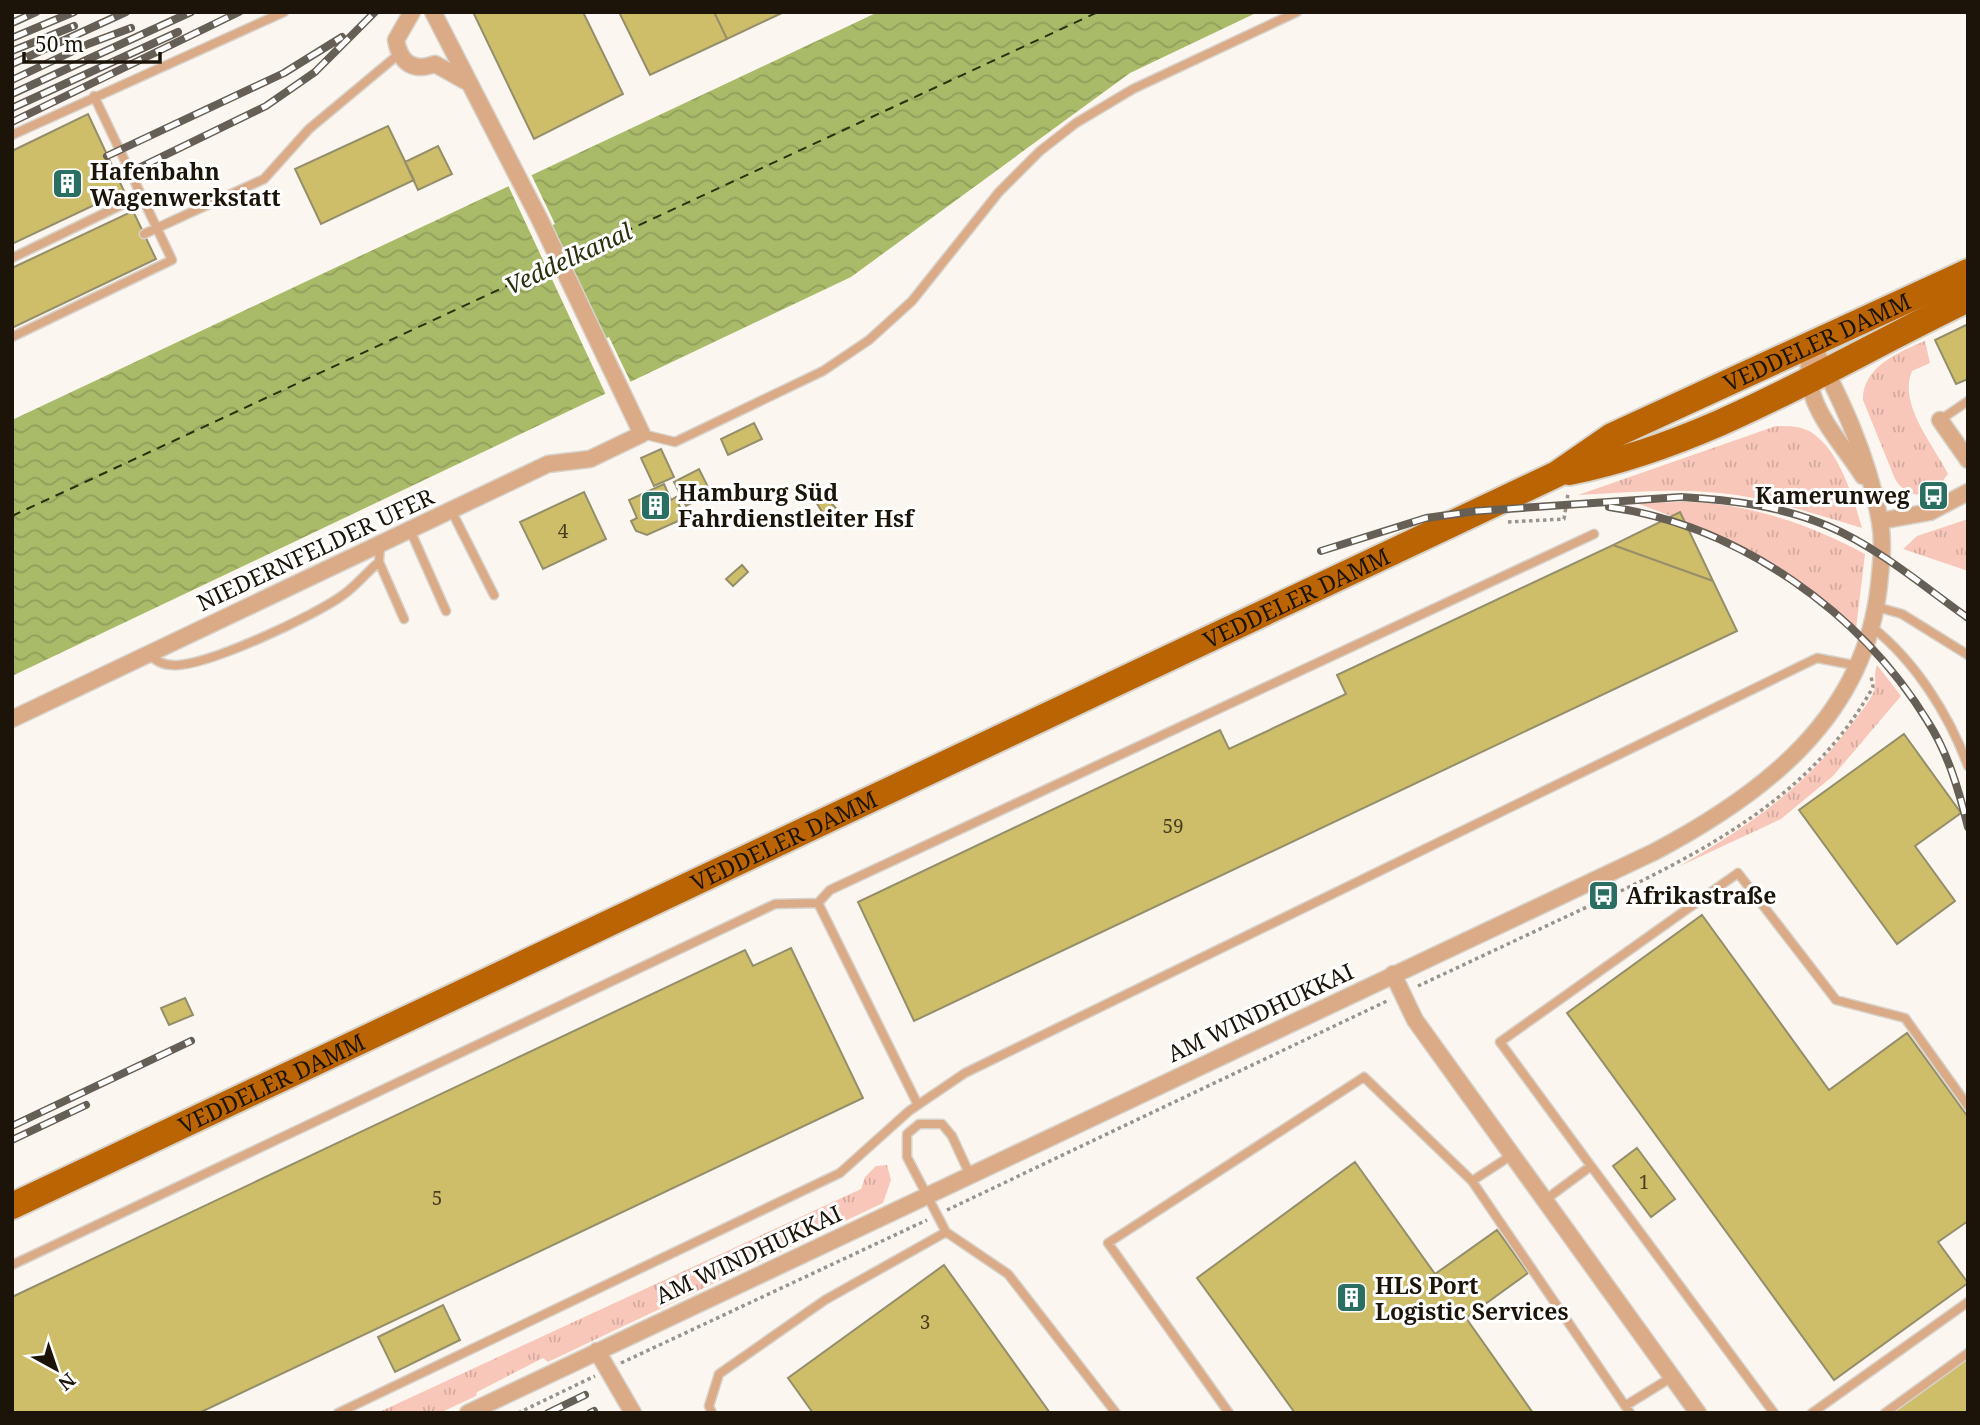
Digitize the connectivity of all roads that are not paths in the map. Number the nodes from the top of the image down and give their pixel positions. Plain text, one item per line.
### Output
1 (284, 12) edge
2 (412, 12) edge
3 (433, 12) edge
4 (1297, 12) edge
5 (448, 42) junction
6 (399, 54) junction
7 (436, 65) junction
8 (469, 83) junction
9 (94, 96) junction
10 (12, 135) edge
11 (142, 195) junction
12 (158, 228) junction
13 (144, 234) dead end
14 (12, 258) edge
15 (1968, 272) edge
16 (1968, 299) edge
17 (12, 337) edge
18 (1812, 344) junction
19 (1816, 376) junction
20 (1968, 401) edge
21 (1940, 420) joint
22 (642, 434) junction
23 (1968, 460) edge
24 (1565, 483) junction
25 (1872, 488) junction
26 (1968, 492) edge
27 (452, 510) junction
28 (1880, 521) junction
29 (410, 530) junction
30 (1594, 534) dead end
31 (380, 544) junction
32 (379, 562) junction
33 (494, 594) dead end
34 (1877, 607) junction
35 (446, 611) dead end
36 (404, 619) dead end
37 (1872, 627) junction
38 (148, 654) junction
39 (1968, 655) edge
40 (1859, 666) junction
41 (12, 719) edge
42 (1968, 766) edge
43 (818, 903) junction
44 (1393, 974) junction
45 (918, 1105) junction
46 (1968, 1106) edge
47 (909, 1111) junction
48 (919, 1124) junction
49 (1512, 1155) junction
50 (1591, 1166) junction
51 (970, 1175) junction
52 (1472, 1181) junction
53 (926, 1196) junction
54 (1545, 1200) junction
55 (12, 1206) edge
56 (946, 1232) junction
57 (12, 1265) edge
58 (1968, 1302) edge
59 (597, 1350) junction
60 (1968, 1353) edge
61 (1672, 1377) junction
62 (1628, 1409) edge
63 (338, 1413) edge
64 (468, 1413) edge
65 (633, 1413) edge
66 (712, 1413) edge
67 (1116, 1413) edge
68 (1229, 1413) edge
69 (1698, 1413) edge
70 (1774, 1413) edge
71 (1812, 1413) edge
72 (1885, 1413) edge

1 - 9 lane
2 - 6 street
3 - 5 street
4 - 22 lane
5 - 7 street
5 - 8 street
6 - 7 street
6 - 12 lane
7 - 8 street
8 - 22 street
9 - 10 lane
9 - 11 lane
11 - 12 lane
11 - 14 lane
12 - 13 lane
12 - 17 lane
15 - 18 main road, VEDDELER DAMM
16 - 19 main road, VEDDELER DAMM
18 - 19 street
18 - 24 main road, VEDDELER DAMM
19 - 24 main road, VEDDELER DAMM
19 - 25 street, AM WINDHUKKAI
19 - 25 street, AM WINDHUKKAI
20 - 21 lane
21 - 23 street
22 - 27 street, NIEDERNFELDER UFER
24 - 55 main road, VEDDELER DAMM
25 - 28 street, AM WINDHUKKAI
26 - 28 street
27 - 29 street, NIEDERNFELDER UFER
27 - 33 lane
28 - 34 street, AM WINDHUKKAI
29 - 31 street, NIEDERNFELDER UFER
29 - 35 lane
30 - 43 lane
31 - 32 lane
31 - 38 street, NIEDERNFELDER UFER
32 - 36 lane
32 - 38 lane
34 - 37 street, AM WINDHUKKAI
34 - 39 lane
37 - 40 street, AM WINDHUKKAI
37 - 42 lane
38 - 41 street, NIEDERNFELDER UFER
40 - 44 street, AM WINDHUKKAI
40 - 45 lane
43 - 45 lane
43 - 57 lane
44 - 49 street
44 - 51 street, AM WINDHUKKAI
45 - 47 lane
46 - 50 lane
47 - 48 lane
47 - 63 lane
48 - 51 lane
48 - 53 lane
49 - 52 lane
49 - 54 street
50 - 54 lane
50 - 70 lane
51 - 53 street, AM WINDHUKKAI
52 - 62 lane
52 - 68 lane
53 - 56 lane
53 - 59 street, AM WINDHUKKAI
54 - 61 street
56 - 66 lane
56 - 67 lane
58 - 71 lane
59 - 64 street, AM WINDHUKKAI
59 - 65 street
60 - 72 lane
61 - 62 lane
61 - 69 street

